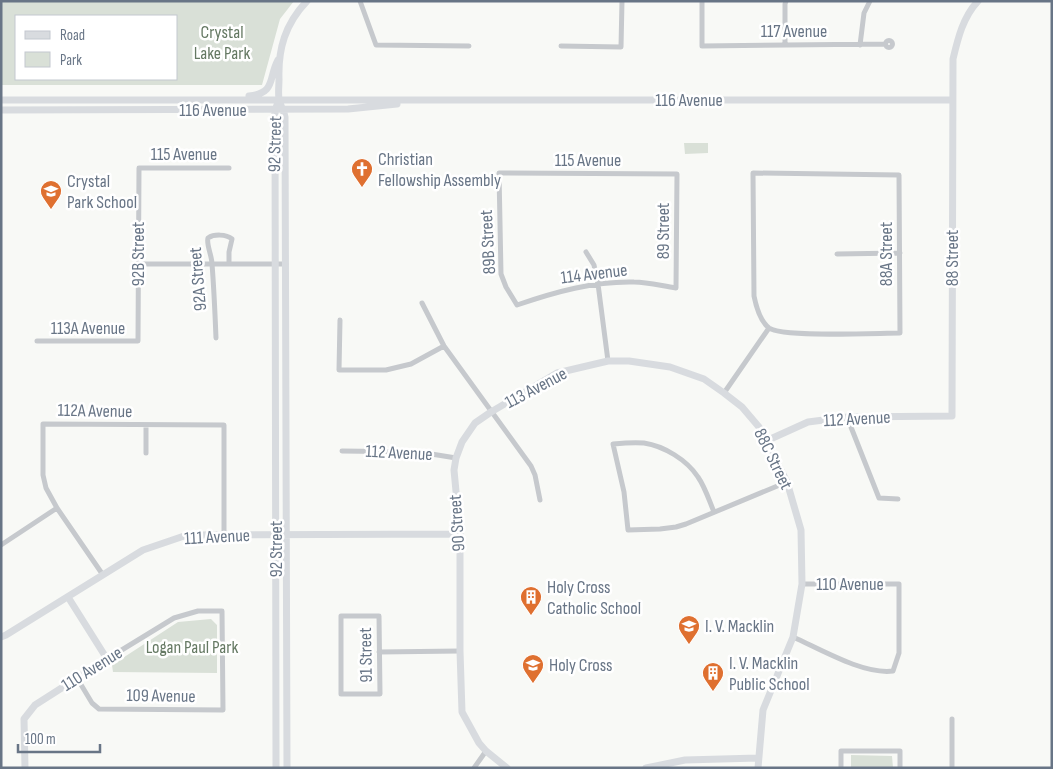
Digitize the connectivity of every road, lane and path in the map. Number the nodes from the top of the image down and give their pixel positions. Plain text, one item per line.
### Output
1 (307, 1) edge
2 (360, 1) edge
3 (622, 1) edge
4 (702, 1) edge
5 (786, 1) edge
6 (870, 1) edge
7 (978, 1) edge
8 (860, 44) junction
9 (885, 44) dead end
10 (785, 45) junction
11 (469, 46) dead end
12 (561, 46) dead end
13 (278, 60) junction
14 (1, 100) edge
15 (220, 100) junction
16 (279, 100) junction
17 (952, 100) junction
18 (425, 101) junction
19 (1, 110) edge
20 (275, 110) junction
21 (284, 110) junction
22 (139, 168) joint
23 (229, 168) dead end
24 (499, 173) joint
25 (677, 174) joint
26 (586, 252) dead end
27 (900, 253) junction
28 (837, 254) dead end
29 (138, 264) junction
30 (212, 264) junction
31 (229, 264) junction
32 (275, 264) junction
33 (286, 264) junction
34 (598, 284) junction
35 (676, 288) joint
36 (422, 303) dead end
37 (517, 306) joint
38 (340, 320) dead end
39 (769, 328) junction
40 (216, 338) dead end
41 (138, 341) joint
42 (37, 342) dead end
43 (444, 346) junction
44 (608, 361) junction
45 (724, 392) junction
46 (491, 412) junction
47 (847, 416) junction
48 (952, 416) joint
49 (146, 425) junction
50 (766, 441) junction
51 (342, 451) dead end
52 (146, 453) dead end
53 (456, 458) junction
54 (787, 482) junction
55 (898, 498) dead end
56 (540, 500) dead end
57 (56, 508) junction
58 (714, 512) junction
59 (224, 534) junction
60 (276, 534) junction
61 (286, 534) junction
62 (460, 534) junction
63 (1, 545) edge
64 (103, 575) junction
65 (802, 584) junction
66 (68, 597) junction
67 (1, 637) edge
68 (793, 637) junction
69 (460, 651) junction
70 (379, 652) junction
71 (107, 659) junction
72 (77, 678) junction
73 (222, 710) joint
74 (952, 719) dead end
75 (486, 751) junction
76 (758, 758) junction
77 (24, 768) edge
78 (276, 768) edge
79 (287, 768) edge
80 (474, 768) edge
81 (506, 768) edge
82 (646, 768) edge
83 (758, 768) edge
84 (841, 768) edge
85 (900, 768) edge
86 (952, 768) edge

1 - 13 main road
2 - 11 street
3 - 12 street
4 - 10 street, 117 Avenue
5 - 10 street
6 - 8 street
7 - 17 main road, 88 Street
8 - 9 street, 117 Avenue
8 - 10 street, 117 Avenue
13 - 15 main road
13 - 16 main road
14 - 15 main road, 116 Avenue
15 - 16 main road, 116 Avenue
16 - 18 main road, 116 Avenue
16 - 20 main road, 92 Street
16 - 21 main road, 92 Street
17 - 18 main road, 116 Avenue
17 - 48 main road, 88 Street
18 - 21 main road, 116 Avenue
19 - 20 main road, 116 Avenue
20 - 21 main road, 116 Avenue
20 - 32 main road, 92 Street
21 - 33 main road, 92 Street
22 - 23 street, 115 Avenue
22 - 29 street, 92B Street
24 - 25 street, 115 Avenue
24 - 37 street, 89B Street
25 - 35 street, 89 Street
26 - 34 street
27 - 28 street
27 - 39 street, 88A Street
27 - 39 street, 88A Street
29 - 30 street
29 - 41 street, 92B Street
30 - 31 street
30 - 31 street, 92A Street
30 - 40 street, 92A Street
31 - 32 street
32 - 33 street
32 - 60 main road, 92 Street
33 - 61 main road, 92 Street
34 - 35 street, 114 Avenue
34 - 37 street, 114 Avenue
34 - 44 street
36 - 43 street
38 - 43 street
39 - 45 street
41 - 42 street, 113A Avenue
43 - 46 street
44 - 45 main road, 113 Avenue
44 - 46 main road, 113 Avenue
45 - 50 main road, 88C Street
46 - 53 main road, 90 Street
46 - 56 street
47 - 48 main road, 112 Avenue
47 - 50 main road, 112 Avenue
47 - 55 street
49 - 52 street, 112A Avenue
49 - 57 street, 112A Avenue
49 - 59 street, 112A Avenue
50 - 54 main road, 88C Street
51 - 53 street, 112 Avenue
53 - 62 main road, 90 Street
54 - 58 street
54 - 65 main road, 88C Street
57 - 63 street
57 - 64 street
58 - 58 street
59 - 60 main road, 111 Avenue
59 - 64 main road, 111 Avenue
60 - 61 main road, 111 Avenue
60 - 78 main road, 92 Street
61 - 62 main road, 111 Avenue
61 - 79 main road, 92 Street
62 - 69 main road, 90 Street
64 - 66 main road, 111 Avenue
65 - 68 main road, 88C Street
65 - 68 street, 110 Avenue
66 - 67 main road, 111 Avenue
66 - 71 main road
68 - 76 main road, 88C Street
69 - 70 street
69 - 75 main road, 90 Street
70 - 70 street, 91 Street
71 - 72 main road, 110 Avenue
71 - 73 street, 110 Avenue
72 - 73 street, 109 Avenue
72 - 77 main road, 110 Avenue
74 - 86 street
75 - 80 street
75 - 81 main road, 90 Street
76 - 82 main road
76 - 83 main road, 88C Street
84 - 85 street

